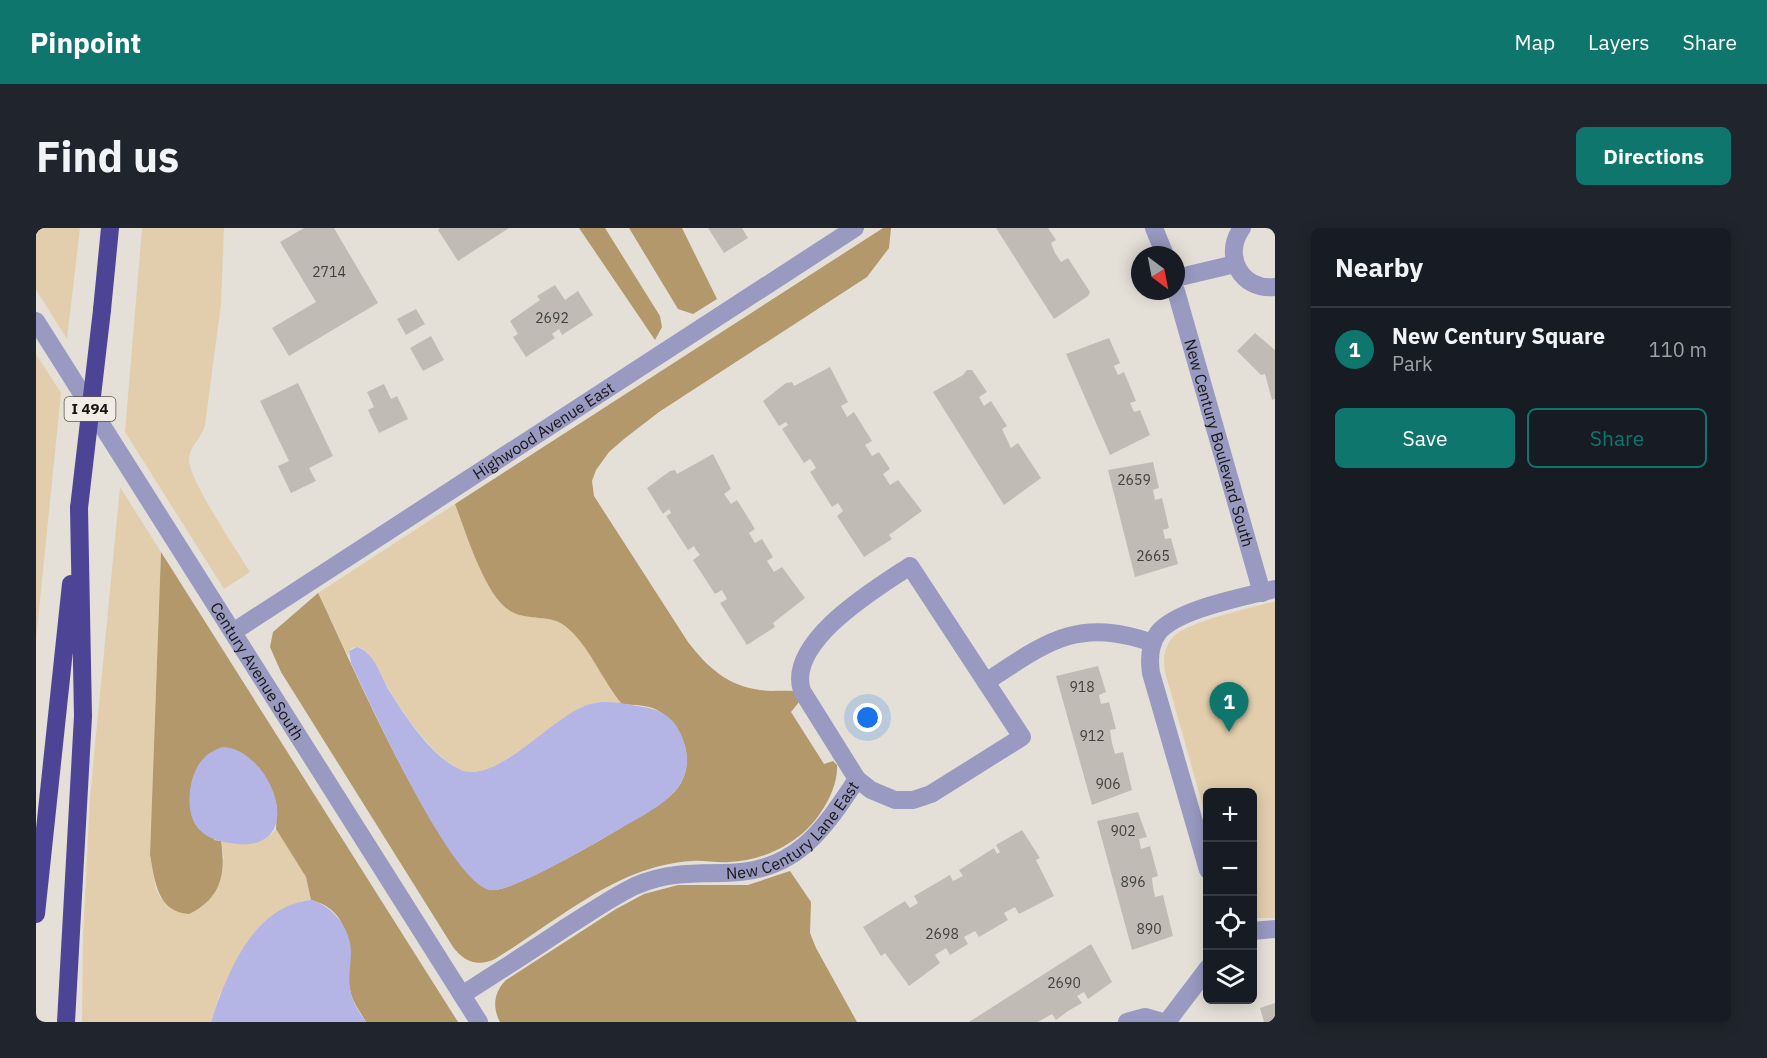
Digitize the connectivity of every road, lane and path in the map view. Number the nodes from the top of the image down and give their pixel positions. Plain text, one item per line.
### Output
1 (110, 228) edge
2 (855, 228) edge
3 (1154, 228) edge
4 (1242, 228) edge
5 (1161, 246) edge
6 (1235, 264) junction
7 (1185, 276) edge
8 (1275, 287) edge
9 (1179, 300) edge
10 (36, 321) edge
11 (79, 508) junction
12 (1268, 591) edge
13 (233, 632) junction
14 (1153, 643) junction
15 (986, 682) junction
16 (857, 779) junction
17 (1203, 853) edge
18 (36, 914) edge
19 (1275, 929) edge
20 (1257, 931) edge
21 (1203, 974) edge
22 (462, 995) junction
23 (66, 1022) edge
24 (479, 1022) edge
25 (1127, 1022) edge
26 (1165, 1022) edge

1 - 11 highway, I 494, bridge
2 - 13 street, Highwood Avenue East
3 - 5 street
4 - 6 street
6 - 7 street
6 - 8 street
9 - 12 street, New Century Boulevard South
10 - 13 street, Century Avenue South
11 - 18 highway, I 494
11 - 23 highway
12 - 14 street, New Century Boulevard South
13 - 22 street, Century Avenue South
14 - 15 street
14 - 17 street
15 - 16 street, New Century Lane East
15 - 16 street
16 - 22 street, New Century Lane East
19 - 20 street
21 - 26 street
22 - 24 street, Century Avenue South
25 - 26 street

